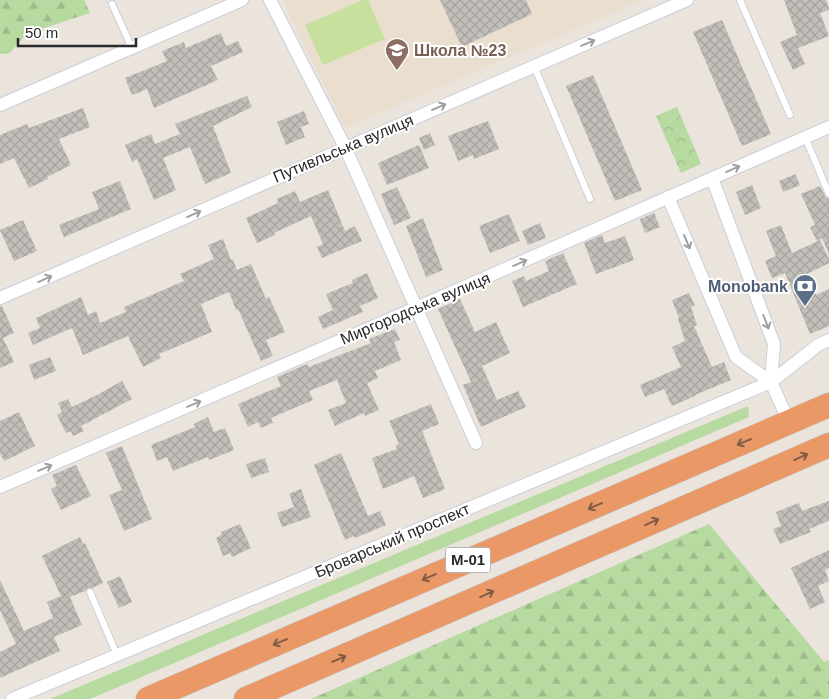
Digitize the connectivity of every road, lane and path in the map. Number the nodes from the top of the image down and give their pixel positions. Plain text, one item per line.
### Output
1 (242, 0) edge
2 (270, 0) edge
3 (687, 0) edge
4 (740, 0) edge
5 (112, 4) dead end
6 (664, 4) edge
7 (132, 48) junction
8 (534, 66) junction
9 (0, 105) edge
10 (790, 115) dead end
11 (829, 127) edge
12 (805, 137) junction
13 (345, 147) junction
14 (712, 178) junction
15 (829, 194) edge
16 (668, 197) junction
17 (590, 199) dead end
18 (0, 298) edge
19 (416, 308) junction
20 (829, 340) edge
21 (771, 382) junction
22 (829, 405) edge
23 (789, 422) junction
24 (476, 443) dead end
25 (829, 445) edge
26 (0, 487) edge
27 (90, 592) dead end
28 (117, 655) junction
29 (12, 699) edge
30 (148, 699) edge
31 (246, 699) edge

1 - 7 street
2 - 13 street
3 - 6 street, Путивльська вулиця
4 - 10 lane
5 - 7 lane
8 -> 6 street, Путивльська вулиця
7 - 9 street
13 -> 8 street, Путивльська вулиця
8 - 17 lane
11 - 12 street, Миргородська вулиця
14 -> 12 street, Миргородська вулиця
12 - 15 lane
18 -> 13 street, Путивльська вулиця
13 - 19 street
14 - 16 street, Миргородська вулиця
14 -> 21 street
19 -> 16 street, Миргородська вулиця
16 -> 21 street
19 - 24 street
26 -> 19 street, Миргородська вулиця
20 - 21 street, Броварський проспект
21 - 23 street
21 - 28 street, Броварський проспект
22 - 23 highway, М-01
23 -> 30 highway, М-01
31 -> 25 highway, М-01
27 - 28 lane
28 - 29 street, Броварський проспект

